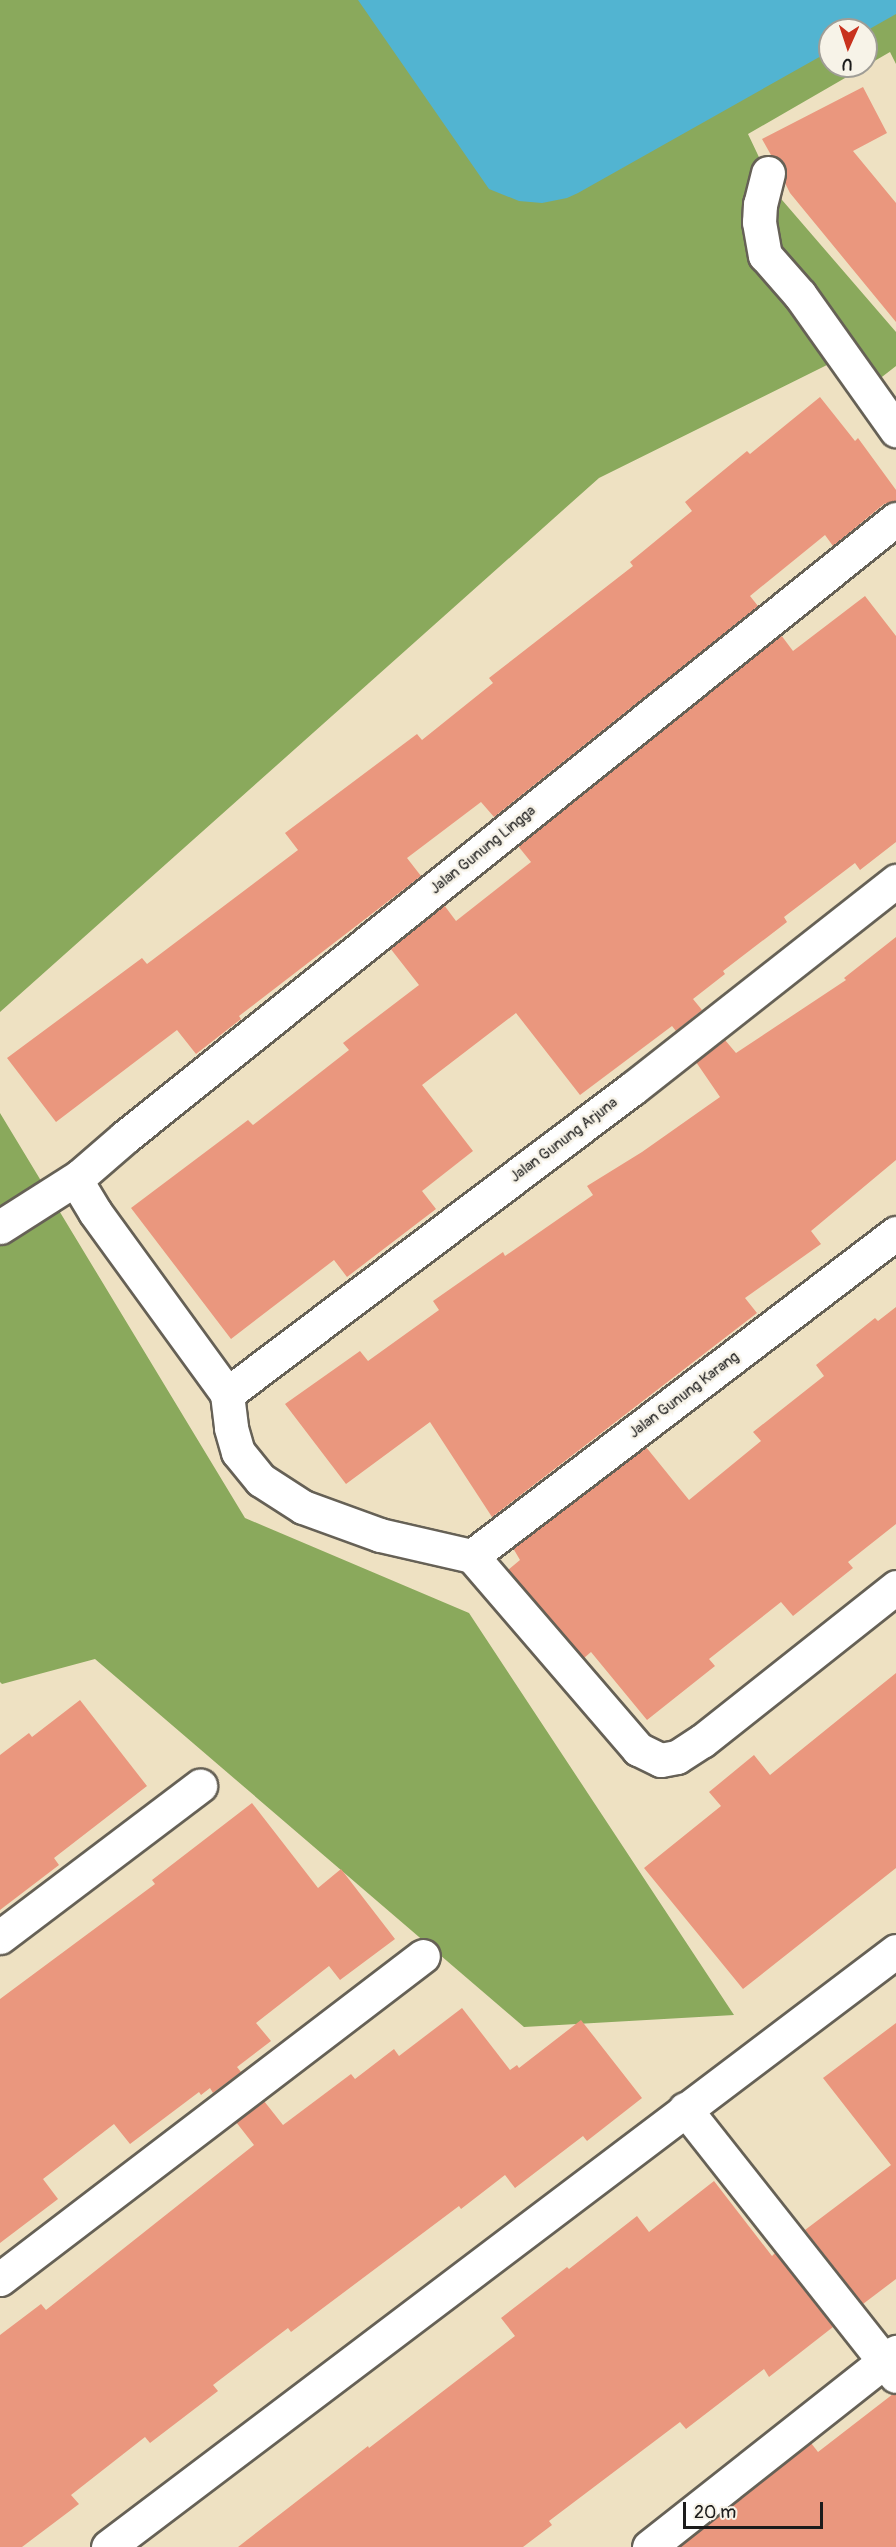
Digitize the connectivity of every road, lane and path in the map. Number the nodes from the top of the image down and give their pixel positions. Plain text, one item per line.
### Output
1 (768, 173) dead end
2 (896, 430) edge
3 (896, 519) edge
4 (896, 881) edge
5 (80, 1182) junction
6 (0, 1227) edge
7 (896, 1233) edge
8 (227, 1394) junction
9 (472, 1556) junction
10 (896, 1587) edge
11 (200, 1786) dead end
12 (0, 1937) edge
13 (896, 1951) edge
14 (423, 1956) dead end
15 (685, 2109) junction
16 (0, 2279) edge
17 (892, 2363) edge
18 (108, 2547) edge
19 (649, 2547) edge

1 - 2 street
3 - 5 street, Jalan Gunung Lingga
4 - 8 street, Jalan Gunung Arjuna
5 - 6 street, Jalan Gunung Lingga
5 - 8 street
7 - 9 street, Jalan Gunung Karang
8 - 9 street
9 - 10 street
11 - 12 street
13 - 15 street
14 - 16 street
15 - 17 street
15 - 18 street
17 - 19 street

